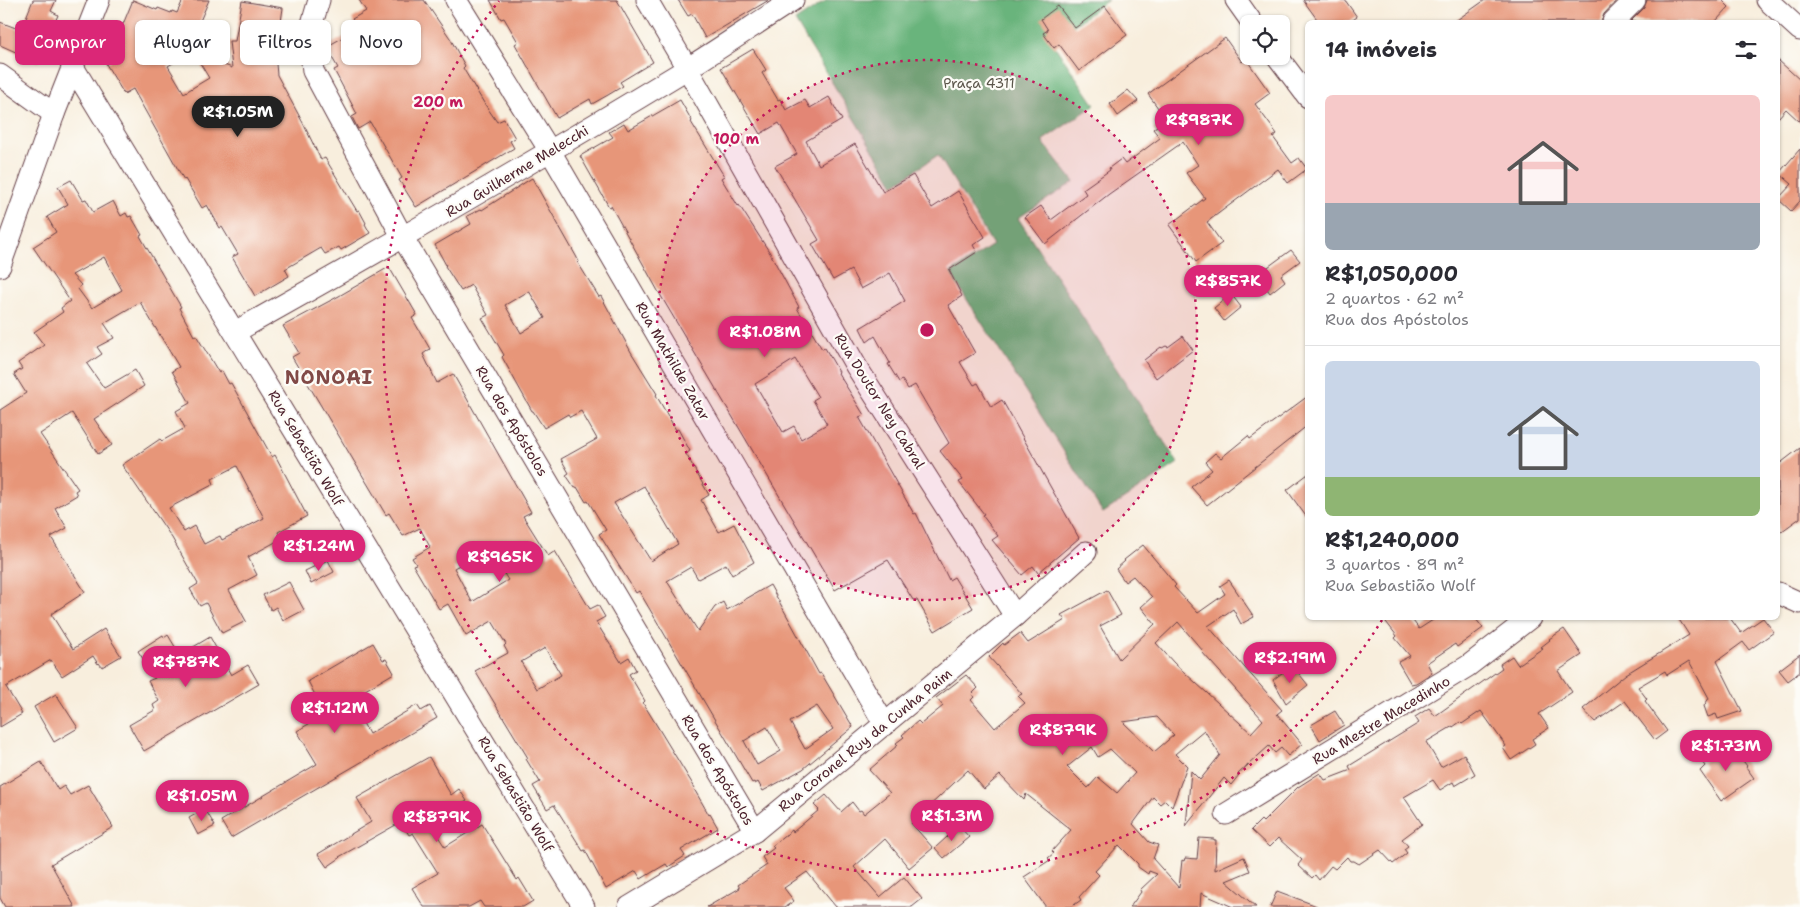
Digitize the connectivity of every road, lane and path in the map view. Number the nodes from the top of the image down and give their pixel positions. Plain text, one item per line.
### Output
1 (99, 0) edge
2 (319, 0) edge
3 (456, 0) edge
4 (647, 0) edge
5 (793, 0) edge
6 (1236, 0) edge
7 (1635, 0) edge
8 (1767, 0) edge
9 (1247, 15) edge
10 (1616, 20) edge
11 (1800, 30) edge
12 (1284, 65) edge
13 (73, 67) junction
14 (688, 68) junction
15 (0, 75) edge
16 (1305, 93) edge
17 (54, 114) junction
18 (550, 151) junction
19 (403, 238) junction
20 (0, 266) edge
21 (235, 332) junction
22 (1086, 552) dead end
23 (1780, 594) edge
24 (1800, 603) edge
25 (1015, 616) junction
26 (1527, 620) edge
27 (885, 724) junction
28 (1226, 814) dead end
29 (754, 831) junction
30 (584, 907) edge
31 (629, 907) edge

1 - 13 street
2 - 19 street, Rua dos Apóstolos
3 - 18 street, Rua Mathilde Zatar
4 - 14 street, Rua Doutor Ney Cabral
5 - 14 street, Rua Guilherme Melecchi
6 - 9 street
7 - 10 street
8 - 11 street
12 - 16 street
13 - 17 street
13 - 21 street, Rua Sebastião Wolf
14 - 18 street, Rua Guilherme Melecchi
14 - 25 street, Rua Doutor Ney Cabral
15 - 17 street
17 - 20 street
18 - 19 street, Rua Guilherme Melecchi
18 - 27 street, Rua Mathilde Zatar
19 - 21 street, Rua Guilherme Melecchi
19 - 29 street, Rua dos Apóstolos
21 - 30 street, Rua Sebastião Wolf
22 - 25 street, Rua Coronel Ruy da Cunha Paim
23 - 24 street
25 - 27 street, Rua Coronel Ruy da Cunha Paim
26 - 28 street, Rua Mestre Macedinho
27 - 29 street, Rua Coronel Ruy da Cunha Paim
29 - 31 street, Rua Coronel Ruy da Cunha Paim

